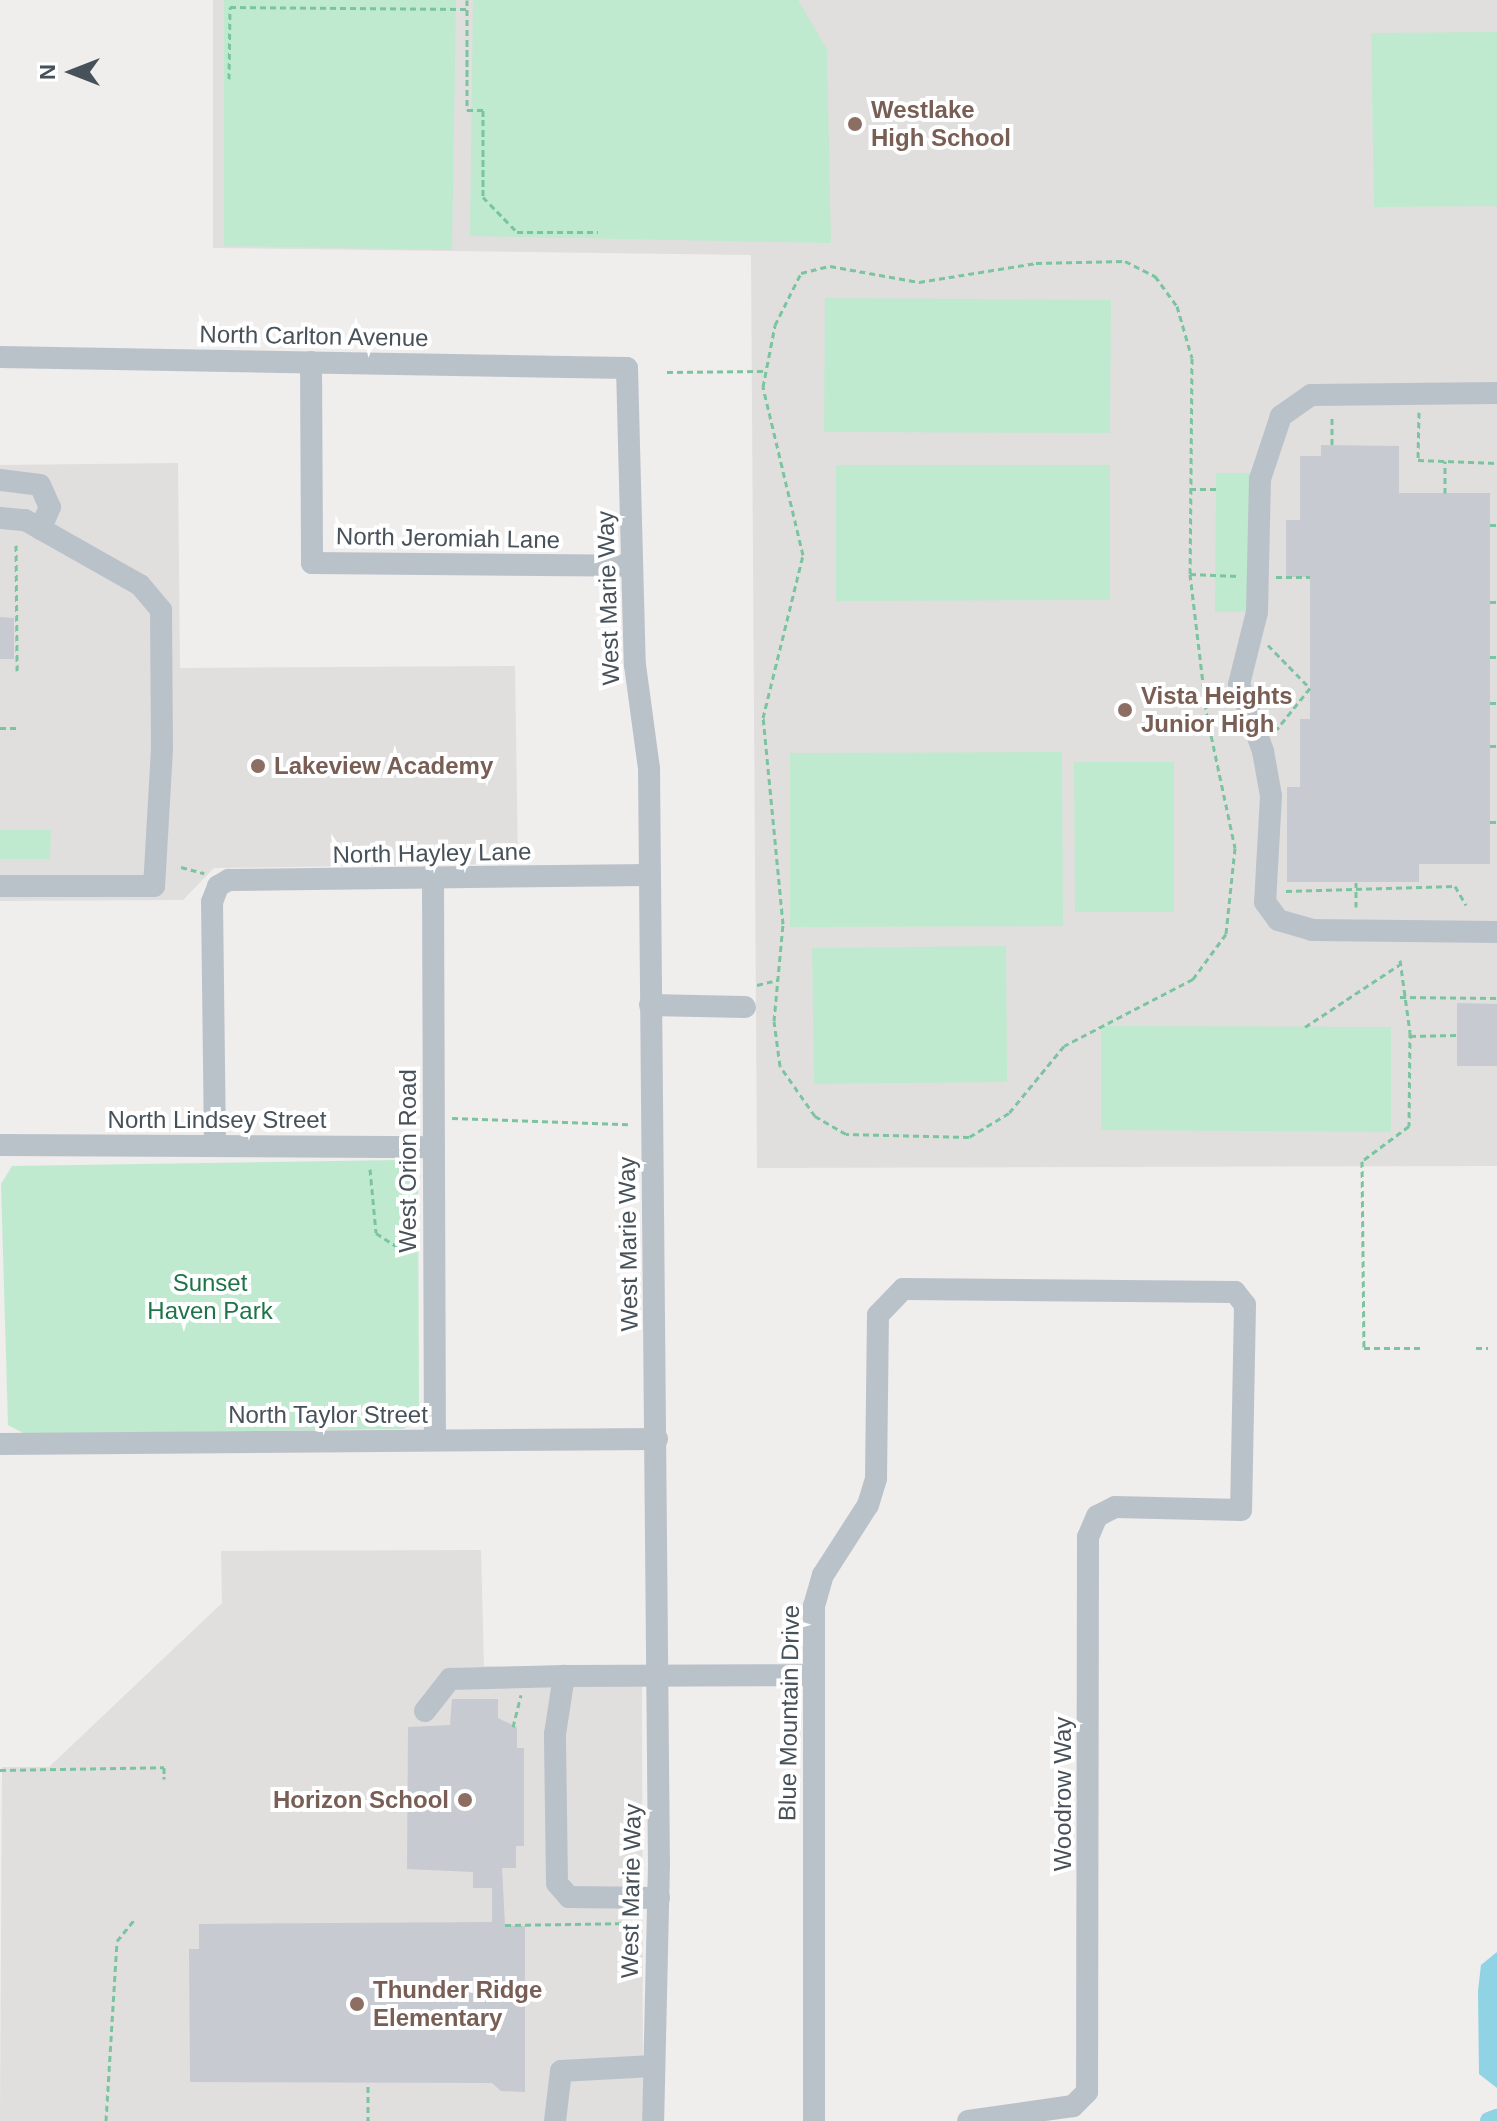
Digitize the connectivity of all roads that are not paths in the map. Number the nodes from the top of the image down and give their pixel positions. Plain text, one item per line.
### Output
1 (0, 357) edge
2 (311, 362) junction
3 (627, 368) joint
4 (1497, 393) edge
5 (0, 480) edge
6 (0, 518) edge
7 (40, 529) junction
8 (632, 566) junction
9 (648, 875) junction
10 (433, 881) junction
11 (0, 886) edge
12 (1497, 932) edge
13 (650, 1005) junction
14 (745, 1007) dead end
15 (0, 1145) edge
16 (215, 1146) junction
17 (434, 1147) junction
18 (1240, 1297) joint
19 (657, 1439) junction
20 (435, 1440) junction
21 (0, 1444) edge
22 (656, 1675) junction
23 (813, 1675) junction
24 (564, 1676) junction
25 (425, 1711) dead end
26 (659, 1898) junction
27 (653, 2066) junction
28 (555, 2121) edge
29 (653, 2121) edge
30 (814, 2121) edge
31 (968, 2121) edge

1 - 2 street, North Carlton Avenue
2 - 3 street, North Carlton Avenue
2 - 8 street, North Jeromiah Lane
3 - 8 street, West Marie Way
4 - 12 street
5 - 7 street
6 - 7 street
7 - 11 street
8 - 9 street, West Marie Way
9 - 10 street, North Hayley Lane
9 - 13 street, West Marie Way
10 - 16 street, North Hayley Lane
10 - 17 street, West Orion Road
13 - 14 street
13 - 19 street, West Marie Way
15 - 16 street, North Lindsey Street
16 - 17 street, North Lindsey Street
17 - 20 street, West Orion Road
18 - 23 street, Blue Mountain Drive
18 - 31 street, Woodrow Way
19 - 20 street, North Taylor Street
19 - 22 street, West Marie Way
20 - 21 street, North Taylor Street
22 - 23 street
22 - 24 street
22 - 26 street, West Marie Way
23 - 30 street, Blue Mountain Drive
24 - 25 street
24 - 26 street
26 - 27 street, West Marie Way
27 - 28 street
27 - 29 street, West Marie Way

